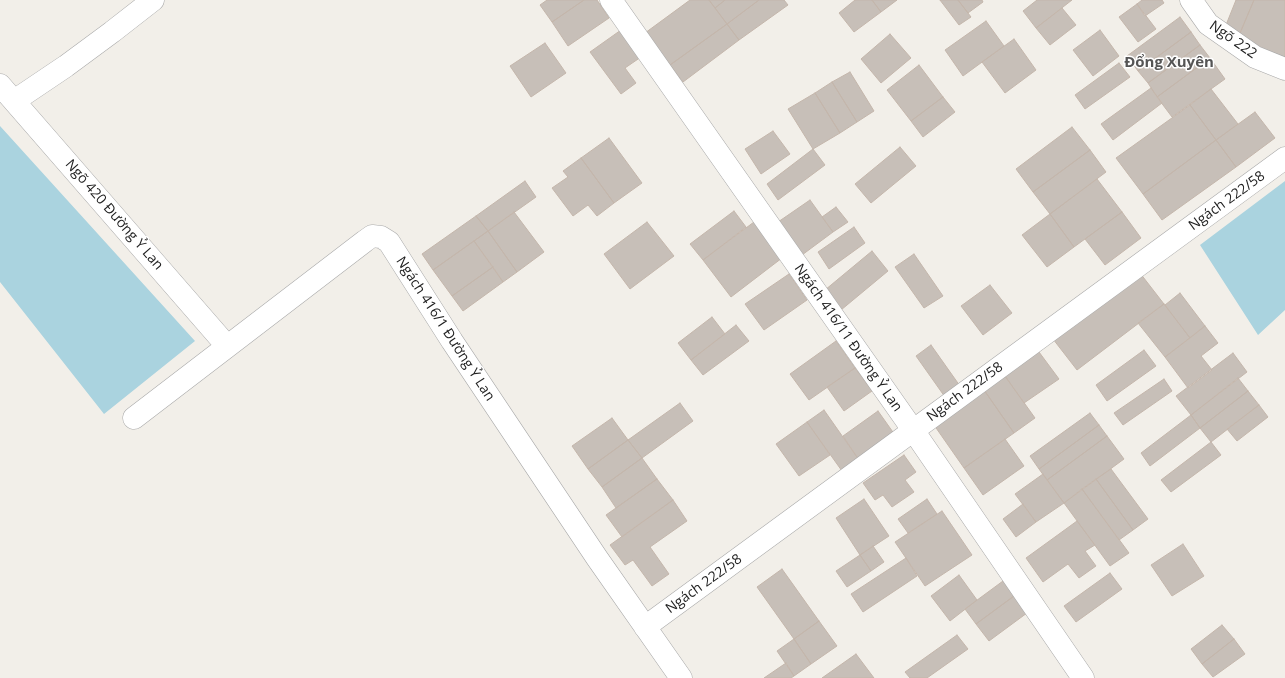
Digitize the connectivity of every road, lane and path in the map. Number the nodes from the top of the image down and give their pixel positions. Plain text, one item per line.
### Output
1 (153, 0) edge
2 (611, 0) edge
3 (1191, 0) edge
4 (1285, 69) edge
5 (7, 93) edge
6 (1285, 158) edge
7 (227, 346) junction
8 (134, 418) dead end
9 (913, 430) junction
10 (645, 627) junction
11 (681, 678) edge
12 (1082, 678) edge

1 - 5 street
2 - 9 street, Ngách 416/11 Đường Ỷ Lan
3 - 4 street, Ngõ 222
5 - 7 street, Ngõ 420 Đường Ỷ Lan
6 - 9 street, Ngách 222/58
7 - 8 street, Ngách 416/1 Đường Ỷ Lan
7 - 10 street, Ngách 416/1 Đường Ỷ Lan
9 - 10 street, Ngách 222/58
9 - 12 street, Ngách 416/11 Đường Ỷ Lan
10 - 11 street, Ngách 416/1 Đường Ỷ Lan

